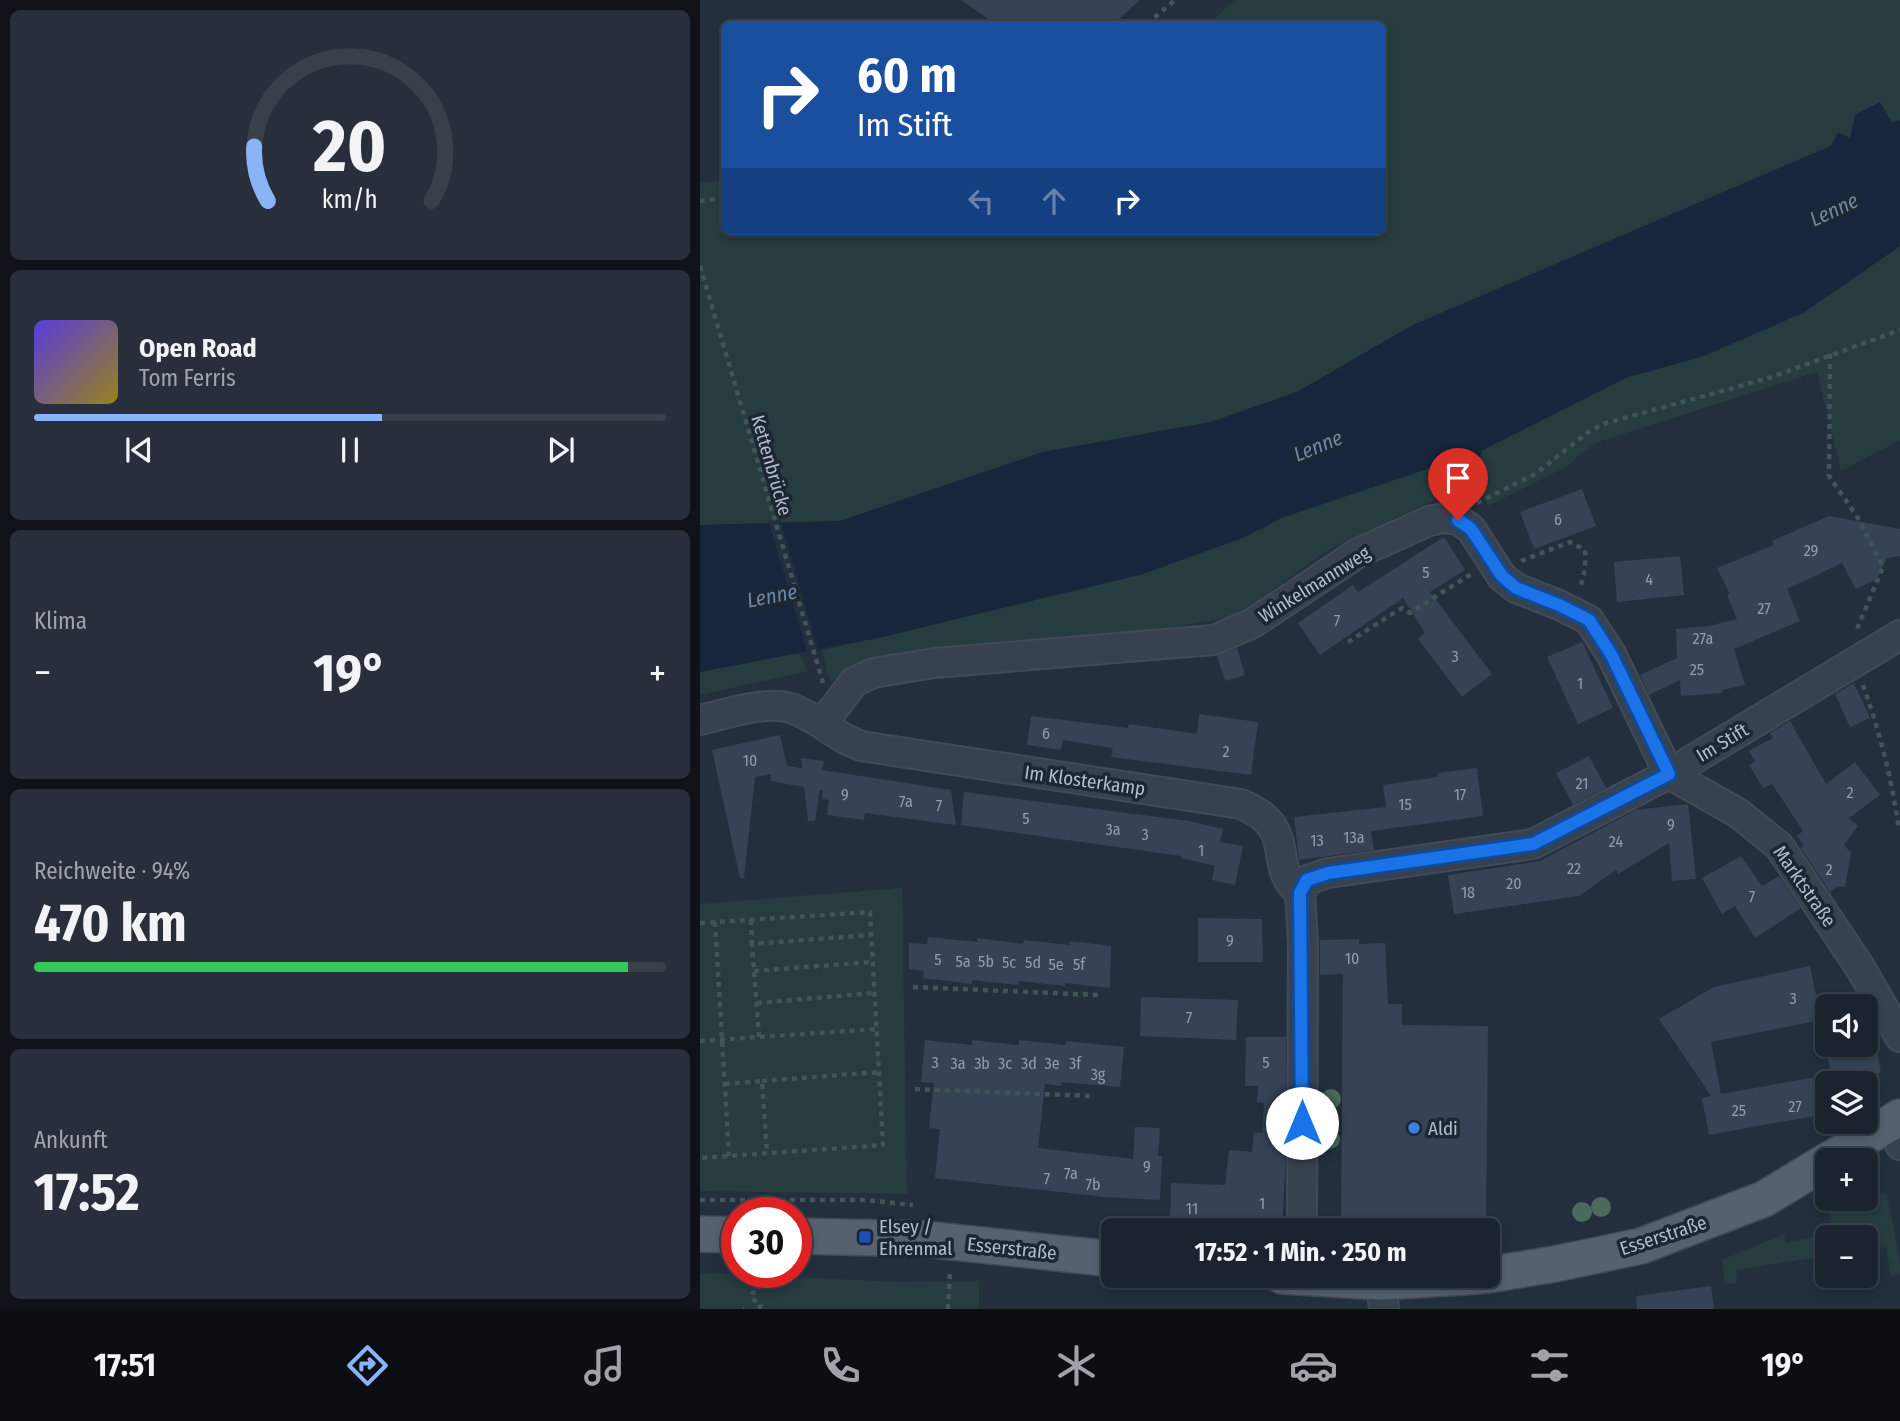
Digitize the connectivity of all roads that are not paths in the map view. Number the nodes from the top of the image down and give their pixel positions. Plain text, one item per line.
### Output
1 (1900, 635) edge
2 (829, 714) junction
3 (700, 720) edge
4 (1669, 774) junction
5 (1300, 893) junction
6 (1900, 1037) edge
7 (1898, 1128) edge
8 (1856, 1148) edge
9 (1815, 1169) edge
10 (1302, 1218) edge
11 (700, 1234) edge
12 (812, 1234) edge
13 (721, 1235) edge
14 (1101, 1258) edge
15 (1500, 1273) edge
16 (1351, 1288) edge
17 (1419, 1288) edge
18 (1383, 1295) edge

1 - 4 street, Im Stift
2 - 3 street, Im Klosterkamp
2 - 4 street, Winkelmannweg
2 - 5 street, Im Klosterkamp
4 - 5 street, Im Stift
4 - 6 street, Marktstraße
5 - 10 street
7 - 8 main road, Esserstraße
9 - 15 main road, Esserstraße
11 - 13 main road
12 - 14 main road, Esserstraße
16 - 18 main road
17 - 18 main road

